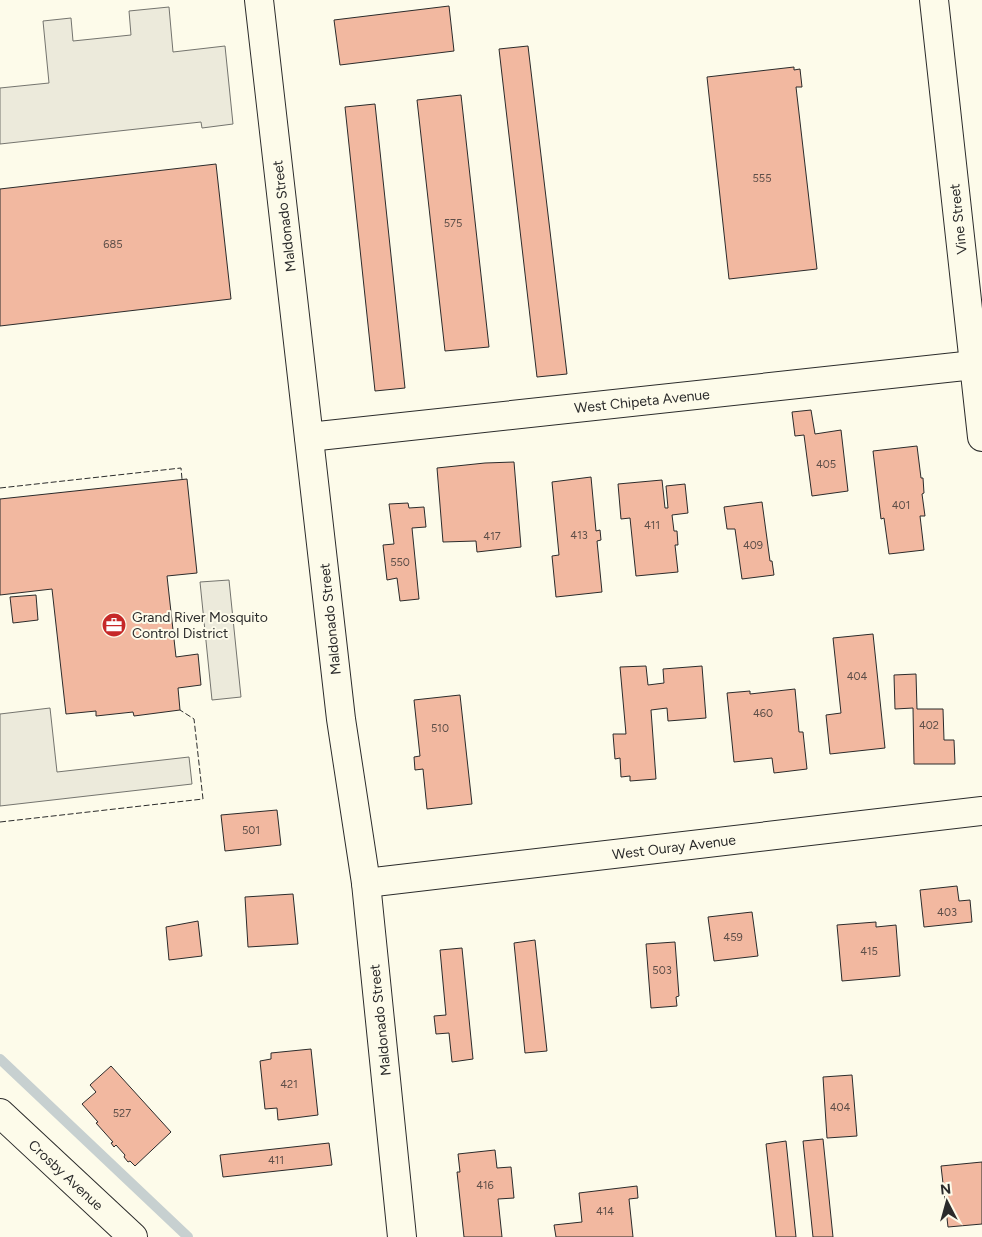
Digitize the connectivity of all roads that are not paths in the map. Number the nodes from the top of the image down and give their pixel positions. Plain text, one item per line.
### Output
1 (259, 0) edge
2 (934, 0) edge
3 (974, 365) junction
4 (309, 437) junction
5 (982, 438) edge
6 (982, 811) edge
7 (366, 883) junction
8 (0, 1113) edge
9 (133, 1237) edge
10 (402, 1237) edge

1 - 4 street, Maldonado Street
2 - 3 street, Vine Street
3 - 4 street, West Chipeta Avenue
3 - 5 street, Vine Street
4 - 7 street, Maldonado Street
6 - 7 street, West Ouray Avenue
7 - 10 street, Maldonado Street
8 - 9 street, Crosby Avenue

